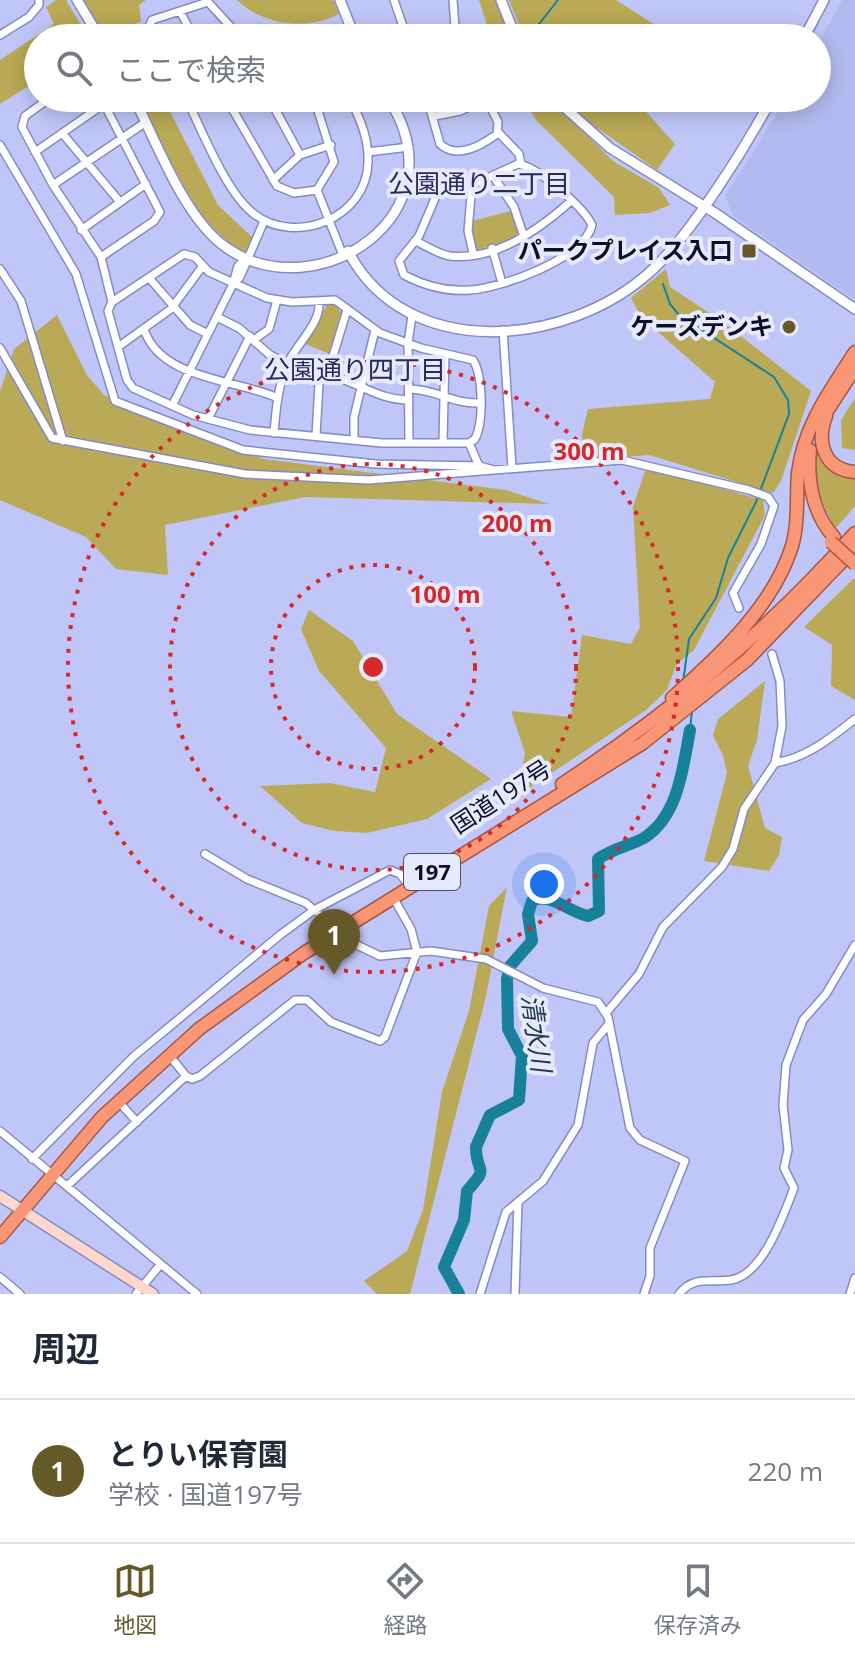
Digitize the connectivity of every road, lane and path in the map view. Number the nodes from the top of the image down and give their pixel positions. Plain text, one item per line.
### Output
1 (39, 0) edge
2 (77, 0) edge
3 (340, 0) edge
4 (394, 0) edge
5 (453, 0) edge
6 (501, 0) edge
7 (824, 0) edge
8 (207, 1) edge
9 (180, 11) junction
10 (92, 24) edge
11 (150, 24) edge
12 (187, 24) edge
13 (228, 24) edge
14 (349, 24) edge
15 (402, 24) edge
16 (454, 24) edge
17 (510, 24) edge
18 (811, 24) edge
19 (1, 33) edge
20 (34, 112) edge
21 (89, 112) edge
22 (109, 112) edge
23 (141, 112) edge
24 (194, 112) edge
25 (234, 112) edge
26 (277, 112) edge
27 (319, 112) edge
28 (356, 112) edge
29 (396, 112) edge
30 (433, 112) edge
31 (455, 112) edge
32 (493, 112) edge
33 (569, 112) edge
34 (763, 112) edge
35 (435, 116) junction
36 (146, 122) junction
37 (498, 132) junction
38 (62, 133) junction
39 (122, 138) junction
40 (0, 145) edge
41 (331, 145) junction
42 (410, 147) junction
43 (35, 152) junction
44 (368, 152) junction
45 (300, 155) junction
46 (87, 162) junction
47 (521, 164) junction
48 (493, 176) junction
49 (273, 180) junction
50 (409, 182) junction
51 (146, 184) junction
52 (53, 185) junction
53 (472, 185) junction
54 (439, 189) junction
55 (317, 190) junction
56 (571, 201) junction
57 (120, 202) junction
58 (702, 207) junction
59 (329, 220) junction
60 (264, 221) junction
61 (81, 230) junction
62 (524, 237) junction
63 (416, 241) junction
64 (492, 248) junction
65 (345, 252) junction
66 (473, 253) junction
67 (101, 257) junction
68 (245, 259) junction
69 (202, 267) junction
70 (0, 269) edge
71 (150, 279) junction
72 (502, 283) junction
73 (233, 284) junction
74 (277, 300) junction
75 (319, 301) junction
76 (112, 302) junction
77 (172, 308) junction
78 (855, 309) edge
79 (347, 310) junction
80 (412, 316) junction
81 (855, 316) edge
82 (217, 317) junction
83 (144, 329) junction
84 (375, 330) junction
85 (503, 330) junction
86 (208, 334) junction
87 (252, 338) junction
88 (408, 344) junction
89 (118, 347) junction
90 (0, 348) edge
91 (855, 352) edge
92 (445, 354) junction
93 (288, 364) junction
94 (855, 368) edge
95 (190, 370) junction
96 (322, 373) junction
97 (226, 381) junction
98 (361, 388) junction
99 (409, 389) junction
100 (839, 392) junction
101 (278, 398) junction
102 (444, 398) junction
103 (409, 400) junction
104 (479, 403) junction
105 (173, 404) junction
106 (208, 419) junction
107 (274, 433) junction
108 (316, 436) junction
109 (354, 440) junction
110 (63, 441) junction
111 (409, 441) junction
112 (443, 442) junction
113 (469, 443) junction
114 (801, 461) junction
115 (479, 466) junction
116 (512, 468) junction
117 (498, 471) junction
118 (855, 472) edge
119 (855, 533) edge
120 (833, 540) junction
121 (855, 548) edge
122 (855, 557) edge
123 (855, 564) edge
124 (739, 608) dead end
125 (784, 626) junction
126 (772, 654) dead end
127 (855, 719) edge
128 (775, 763) junction
129 (592, 764) junction
130 (205, 854) dead end
131 (407, 883) junction
132 (393, 897) junction
133 (317, 912) junction
134 (855, 945) edge
135 (417, 952) junction
136 (606, 1013) junction
137 (608, 1025) junction
138 (168, 1054) junction
139 (186, 1076) junction
140 (118, 1101) junction
141 (137, 1122) junction
142 (0, 1131) edge
143 (32, 1159) junction
144 (51, 1174) junction
145 (67, 1186) junction
146 (0, 1196) edge
147 (518, 1202) junction
148 (22, 1212) junction
149 (0, 1237) edge
150 (160, 1265) junction
151 (0, 1277) edge
152 (855, 1278) edge
153 (138, 1290) edge
154 (20, 1294) edge
155 (153, 1294) edge
156 (197, 1294) edge
157 (480, 1294) edge
158 (515, 1294) edge
159 (644, 1294) edge
160 (679, 1294) edge
161 (850, 1294) edge

1 - 19 street
2 - 10 street
3 - 14 street
4 - 15 street
5 - 16 street
6 - 17 street
7 - 18 street
8 - 9 street
8 - 13 street
9 - 11 street
9 - 12 street
20 - 43 street
21 - 38 street
22 - 39 street
23 - 36 street
24 - 60 street
25 - 49 street
26 - 45 street
27 - 41 street
28 - 44 street
29 - 42 street
30 - 35 street
31 - 35 street
32 - 37 street
33 - 58 street
34 - 58 street
35 - 37 street
36 - 39 street
36 - 68 street
37 - 47 street
38 - 43 street
38 - 46 street
39 - 46 street
39 - 51 street
40 - 115 street
41 - 45 street
41 - 55 street
42 - 44 street
42 - 50 street
43 - 52 street
44 - 59 street
45 - 49 street
46 - 52 street
46 - 57 street
47 - 48 street
47 - 56 street
48 - 53 street
48 - 62 street
49 - 55 street
50 - 54 street
50 - 65 street
51 - 57 street
51 - 67 street
52 - 61 street
53 - 54 street
53 - 66 street
54 - 63 street
55 - 59 street
56 - 62 street
56 - 72 street
57 - 61 street
58 - 78 street
58 - 81 street
58 - 85 street
59 - 60 street
59 - 65 street
60 - 68 street
61 - 67 street
62 - 64 street
63 - 66 street
63 - 72 street
64 - 66 street
64 - 72 street
65 - 68 street
65 - 80 street
67 - 76 street
68 - 73 street
69 - 71 street
69 - 73 street
69 - 77 street
70 - 110 street
71 - 76 street
71 - 77 street
73 - 74 street
73 - 82 street
74 - 75 street
74 - 87 street
75 - 79 street
75 - 93 street
76 - 89 street
77 - 83 street
77 - 86 street
79 - 84 street
79 - 96 street
80 - 85 street
80 - 88 street
82 - 86 street
82 - 87 street
83 - 89 street
83 - 95 street
84 - 88 street
84 - 98 street
85 - 116 street
86 - 95 street
87 - 93 street
87 - 97 street
88 - 92 street
88 - 99 street
89 - 105 street
90 - 110 street
91 - 114 highway
92 - 102 street
92 - 104 street
93 - 101 street
94 - 100 highway
95 - 97 street
95 - 105 street
96 - 98 street
96 - 108 street
97 - 101 street
97 - 106 street
98 - 103 street
98 - 109 street
99 - 102 street
99 - 103 street
100 - 118 highway
100 - 120 highway
101 - 107 street
102 - 104 street
102 - 112 street
103 - 111 street
104 - 113 street
105 - 106 street
106 - 107 street
107 - 108 street
108 - 109 street
109 - 111 street
110 - 117 street
111 - 112 street
112 - 113 street
113 - 115 street
114 - 120 highway
114 - 129 highway
115 - 117 street
116 - 117 street
116 - 124 street
119 - 129 highway, 国道197号 / 197
120 - 122 highway, bridge
120 - 123 highway, bridge
121 - 125 highway, 国道197号 / 197
122 - 125 highway
125 - 132 highway, 国道197号 / 197
126 - 128 street
127 - 128 street
128 - 136 street
129 - 131 highway, 国道197号 / 197
130 - 133 street
131 - 133 street
131 - 144 highway, 国道197号 / 197
132 - 135 street
132 - 138 highway, 国道197号 / 197
133 - 135 street, bridge
133 - 143 street
134 - 160 street
135 - 136 street
135 - 139 street
136 - 137 street
137 - 147 street
137 - 159 street
138 - 139 street
138 - 140 highway, 国道197号 / 197
139 - 141 street
140 - 141 street
140 - 144 highway, 国道197号 / 197
141 - 145 street
142 - 143 street
143 - 144 street
144 - 145 street
144 - 148 highway, 国道197号 / 197
145 - 150 street
146 - 148 main road
147 - 157 street
147 - 158 street
148 - 149 highway, 国道197号 / 197
148 - 153 main road
150 - 153 street
150 - 156 street
151 - 154 street
152 - 161 street
153 - 155 main road

